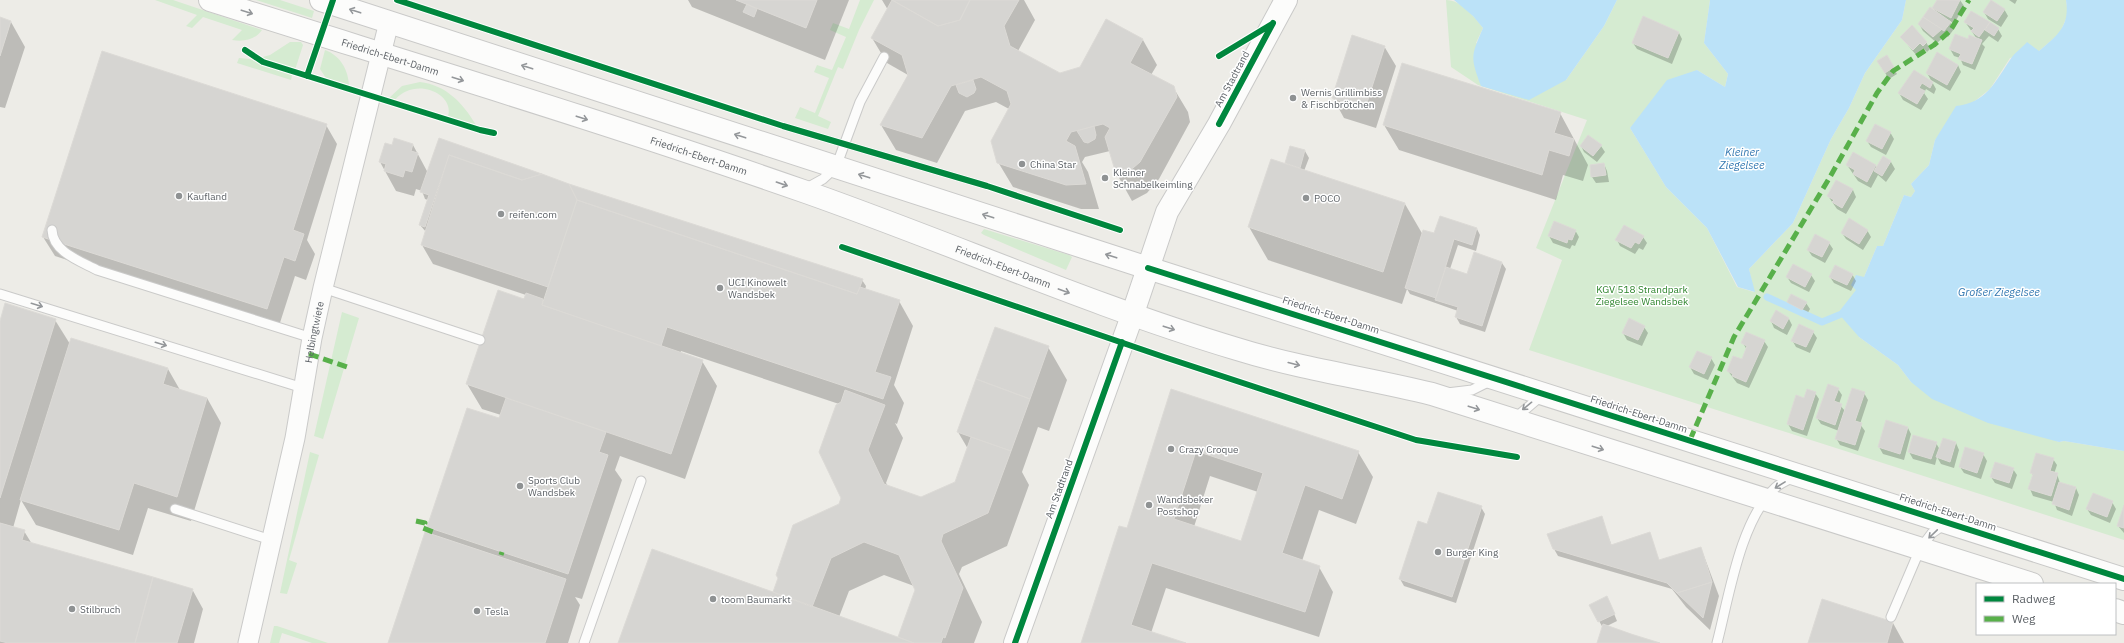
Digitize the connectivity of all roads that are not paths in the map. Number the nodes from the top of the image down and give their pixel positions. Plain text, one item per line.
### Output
1 (210, 0) edge
2 (321, 0) edge
3 (1286, 0) edge
4 (389, 22) junction
5 (381, 54) junction
6 (884, 57) dead end
7 (836, 167) junction
8 (802, 191) junction
9 (52, 230) dead end
10 (1148, 268) junction
11 (323, 288) junction
12 (0, 294) edge
13 (1132, 316) junction
14 (312, 338) junction
15 (480, 340) dead end
16 (1495, 378) junction
17 (303, 388) junction
18 (1432, 394) junction
19 (1544, 394) junction
20 (1512, 420) junction
21 (1799, 475) junction
22 (641, 481) dead end
23 (1764, 500) junction
24 (176, 510) dead end
25 (1948, 522) junction
26 (271, 540) junction
27 (1920, 549) junction
28 (2124, 579) edge
29 (2029, 583) edge
30 (1891, 618) dead end
31 (248, 643) edge
32 (584, 643) edge
33 (1015, 643) edge
34 (1717, 643) edge

1 -> 5 main road, Friedrich-Ebert-Damm
4 -> 2 main road, Friedrich-Ebert-Damm
3 - 10 main road, Am Stadtrand
4 - 5 street, Helbingtwiete
7 -> 4 main road, Friedrich-Ebert-Damm
5 -> 8 main road, Friedrich-Ebert-Damm
5 - 11 street, Helbingtwiete
6 - 7 lane
7 - 8 lane
10 -> 7 main road, Friedrich-Ebert-Damm
8 -> 13 main road, Friedrich-Ebert-Damm
9 - 14 lane
10 - 13 main road, Am Stadtrand
10 - 16 main road, Friedrich-Ebert-Damm
11 - 14 street, Helbingtwiete
11 - 15 lane
12 -> 17 lane
13 -> 18 main road, Friedrich-Ebert-Damm
13 - 33 main road, Am Stadtrand
14 - 17 street, Helbingtwiete
16 - 18 lane
16 - 19 main road, Friedrich-Ebert-Damm
17 - 26 street, Helbingtwiete
18 -> 20 main road, Friedrich-Ebert-Damm
19 -> 20 lane
19 - 21 main road, Friedrich-Ebert-Damm
20 -> 23 main road, Friedrich-Ebert-Damm
21 -> 23 lane
21 - 25 main road, Friedrich-Ebert-Damm
22 - 32 lane
23 - 27 main road, Friedrich-Ebert-Damm
23 - 34 lane
24 - 26 lane
25 -> 27 lane
25 - 28 main road, Friedrich-Ebert-Damm
26 - 31 street, Helbingtwiete
27 - 29 main road, Friedrich-Ebert-Damm
27 - 30 lane

